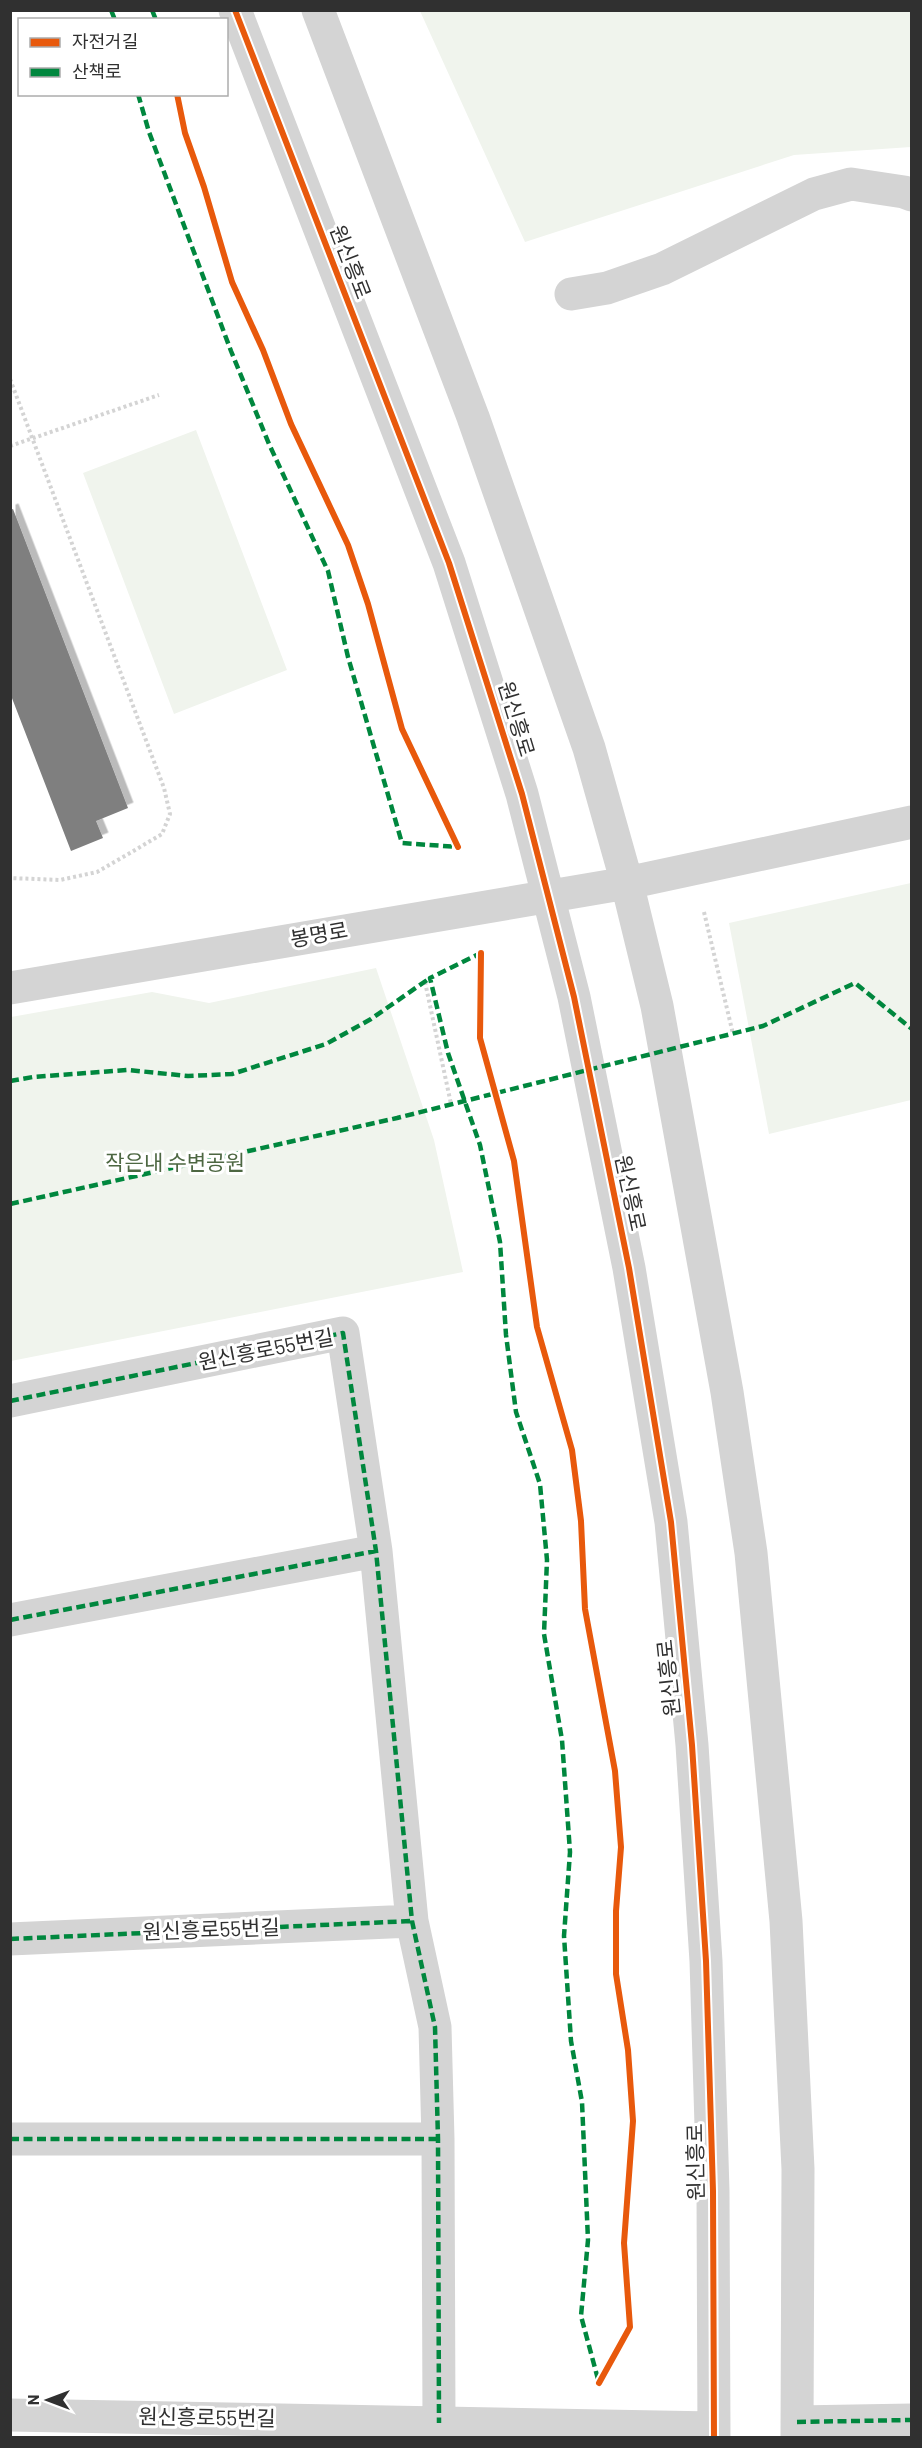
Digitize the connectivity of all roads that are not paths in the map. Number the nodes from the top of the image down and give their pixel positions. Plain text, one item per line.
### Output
1 (235, 10) edge
2 (318, 10) edge
3 (912, 195) edge
4 (571, 294) dead end
5 (912, 822) edge
6 (627, 883) junction
7 (548, 896) junction
8 (10, 988) edge
9 (10, 1401) edge
10 (376, 1551) junction
11 (10, 1620) edge
12 (412, 1922) junction
13 (10, 1939) edge
14 (10, 2139) edge
15 (438, 2139) junction
16 (10, 2415) edge
17 (912, 2420) edge
18 (439, 2423) junction
19 (797, 2430) edge
20 (714, 2433) edge

1 - 7 street, 원신흥로
2 - 6 street
3 - 4 street
5 - 6 street, 봉명로
6 - 7 street, 봉명로
6 - 19 street
7 - 8 street, 봉명로
7 - 20 street, 원신흥로
9 - 10 street, 원신흥로55번길
10 - 11 street
10 - 12 street, 원신흥로55번길
12 - 13 street, 원신흥로55번길
12 - 15 street, 원신흥로55번길
14 - 15 street
15 - 18 street, 원신흥로55번길
16 - 18 street, 원신흥로55번길
17 - 19 street
18 - 20 street, 원신흥로55번길

